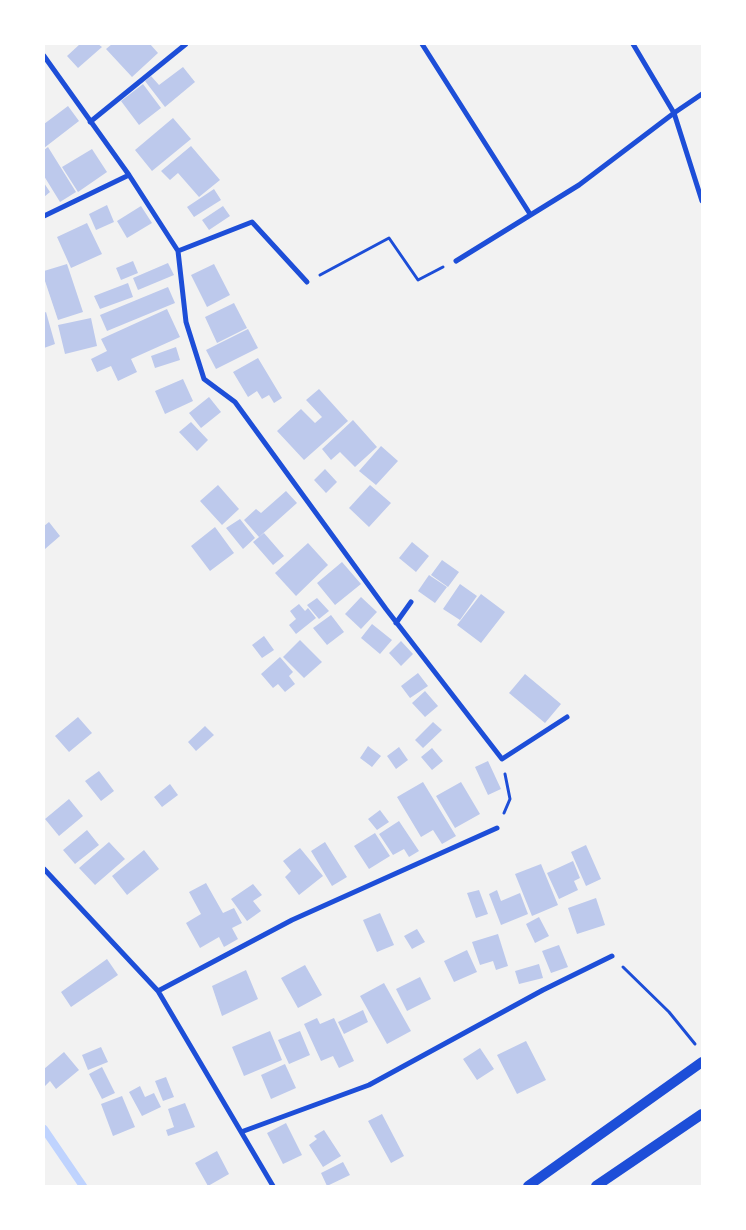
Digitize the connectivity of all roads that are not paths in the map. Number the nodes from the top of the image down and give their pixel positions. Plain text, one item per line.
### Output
1 (186, 44) edge
2 (422, 44) edge
3 (633, 44) edge
4 (44, 56) edge
5 (702, 94) edge
6 (674, 113) junction
7 (90, 122) junction
8 (129, 175) junction
9 (702, 201) edge
10 (530, 214) junction
11 (44, 216) edge
12 (178, 251) junction
13 (456, 261) road end
14 (306, 282) road end
15 (411, 602) dead end
16 (396, 623) junction
17 (567, 717) dead end
18 (497, 828) road end
19 (44, 869) edge
20 (612, 956) road end
21 (158, 991) junction
22 (702, 1062) edge
23 (702, 1114) edge
24 (241, 1132) junction
25 (273, 1186) edge
26 (528, 1186) edge
27 (596, 1186) edge

1 - 7 street
2 - 10 street
3 - 6 street
4 - 7 street
5 - 6 street
6 - 9 street
6 - 10 street
7 - 8 street
8 - 11 street
8 - 12 street
10 - 13 street
12 - 14 street
12 - 16 street
15 - 16 street
16 - 17 street
18 - 21 street
19 - 21 street
20 - 24 street
21 - 24 street
22 - 26 main road
23 - 27 main road
24 - 25 street

